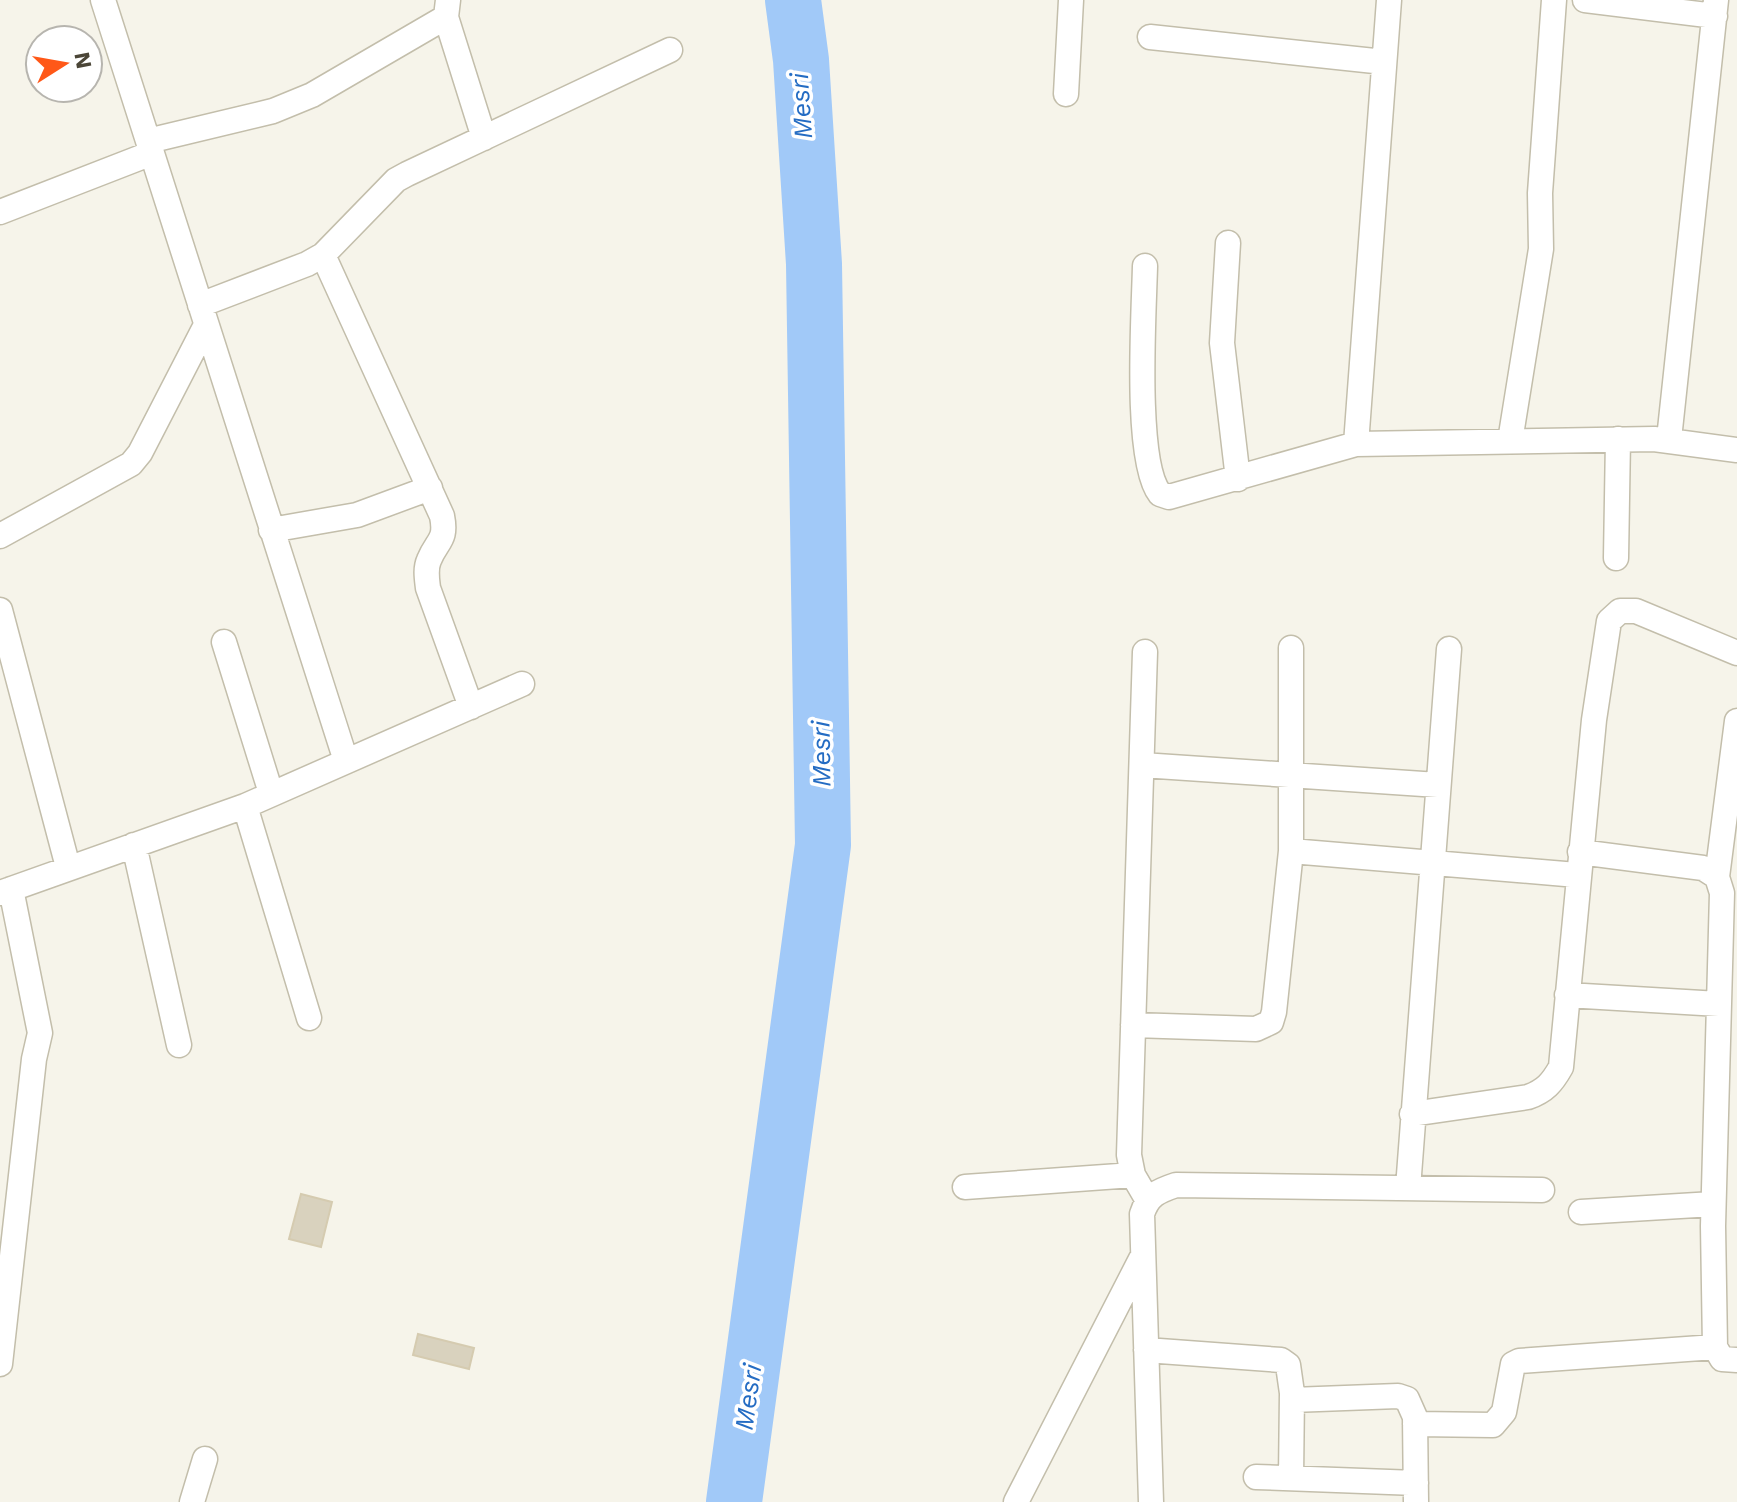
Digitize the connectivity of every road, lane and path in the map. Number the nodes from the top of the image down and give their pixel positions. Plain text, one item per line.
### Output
1 (103, 0) edge
2 (1071, 0) edge
3 (1389, 0) edge
4 (1554, 0) edge
5 (1585, 0) edge
6 (447, 8) edge
7 (1716, 8) edge
8 (1150, 37) dead end
9 (670, 50) dead end
10 (1384, 62) junction
11 (1066, 94) dead end
12 (484, 138) junction
13 (150, 147) junction
14 (0, 212) edge
15 (1228, 243) dead end
16 (323, 255) junction
17 (1145, 266) dead end
18 (203, 315) junction
19 (1618, 439) junction
20 (1669, 439) junction
21 (1510, 441) junction
22 (1356, 444) junction
23 (1737, 450) edge
24 (1238, 479) junction
25 (430, 488) junction
26 (271, 530) junction
27 (0, 536) edge
28 (1616, 558) dead end
29 (0, 610) edge
30 (224, 642) dead end
31 (1291, 648) dead end
32 (1449, 649) dead end
33 (1145, 652) dead end
34 (1737, 653) edge
35 (522, 684) dead end
36 (471, 707) junction
37 (1737, 721) edge
38 (346, 761) junction
39 (1142, 765) junction
40 (1291, 774) junction
41 (1438, 785) junction
42 (271, 793) junction
43 (245, 806) junction
44 (134, 845) junction
45 (1291, 851) junction
46 (1432, 863) junction
47 (1579, 864) junction
48 (68, 867) junction
49 (1717, 877) junction
50 (6, 891) edge
51 (1567, 995) junction
52 (1719, 1004) junction
53 (309, 1018) dead end
54 (1133, 1025) junction
55 (179, 1045) dead end
56 (1727, 1082) edge
57 (1412, 1114) junction
58 (1133, 1175) junction
59 (965, 1187) dead end
60 (1408, 1188) junction
61 (1542, 1190) dead end
62 (1147, 1199) junction
63 (1581, 1212) dead end
64 (1721, 1218) edge
65 (1143, 1254) junction
66 (1715, 1347) junction
67 (1146, 1350) junction
68 (1737, 1360) edge
69 (0, 1364) edge
70 (1292, 1400) junction
71 (1415, 1424) junction
72 (205, 1459) dead end
73 (1256, 1477) dead end
74 (1291, 1478) junction
75 (1416, 1492) edge
76 (192, 1502) edge
77 (1016, 1502) edge
78 (1151, 1502) edge

1 - 13 street
2 - 11 street
3 - 10 street
4 - 21 street
5 - 7 street
6 - 12 street
6 - 13 street
7 - 20 street
8 - 10 street
9 - 12 street
10 - 22 street
12 - 16 street
13 - 14 street
13 - 18 street
15 - 24 street
16 - 18 street
16 - 25 street
17 - 24 street
18 - 26 street
18 - 27 street
19 - 20 street
19 - 21 street
19 - 28 street
20 - 23 street
21 - 22 street
22 - 24 street
25 - 26 street
25 - 36 street
26 - 38 street
29 - 48 street
30 - 42 street
31 - 40 street
32 - 41 street
33 - 39 street
34 - 47 street
35 - 36 street
36 - 38 street
37 - 49 street
38 - 42 street
39 - 40 street
39 - 54 street
40 - 41 street
40 - 45 street
41 - 46 street
42 - 43 street
43 - 44 street
43 - 53 street
44 - 48 street
44 - 55 street
45 - 46 street
45 - 54 street
46 - 47 street
46 - 57 street
47 - 49 street
47 - 51 street
48 - 50 street
49 - 52 street
50 - 69 street
51 - 52 street
51 - 57 street
52 - 56 street
54 - 58 street
56 - 64 street
57 - 60 street
58 - 59 street
58 - 62 street
60 - 61 street
60 - 62 street
62 - 65 street
63 - 64 street
64 - 66 street
65 - 67 street
65 - 77 street
66 - 68 street
66 - 71 street
67 - 70 street
67 - 78 street
70 - 71 street
70 - 74 street
71 - 75 street
72 - 76 street
73 - 74 street
74 - 75 street

